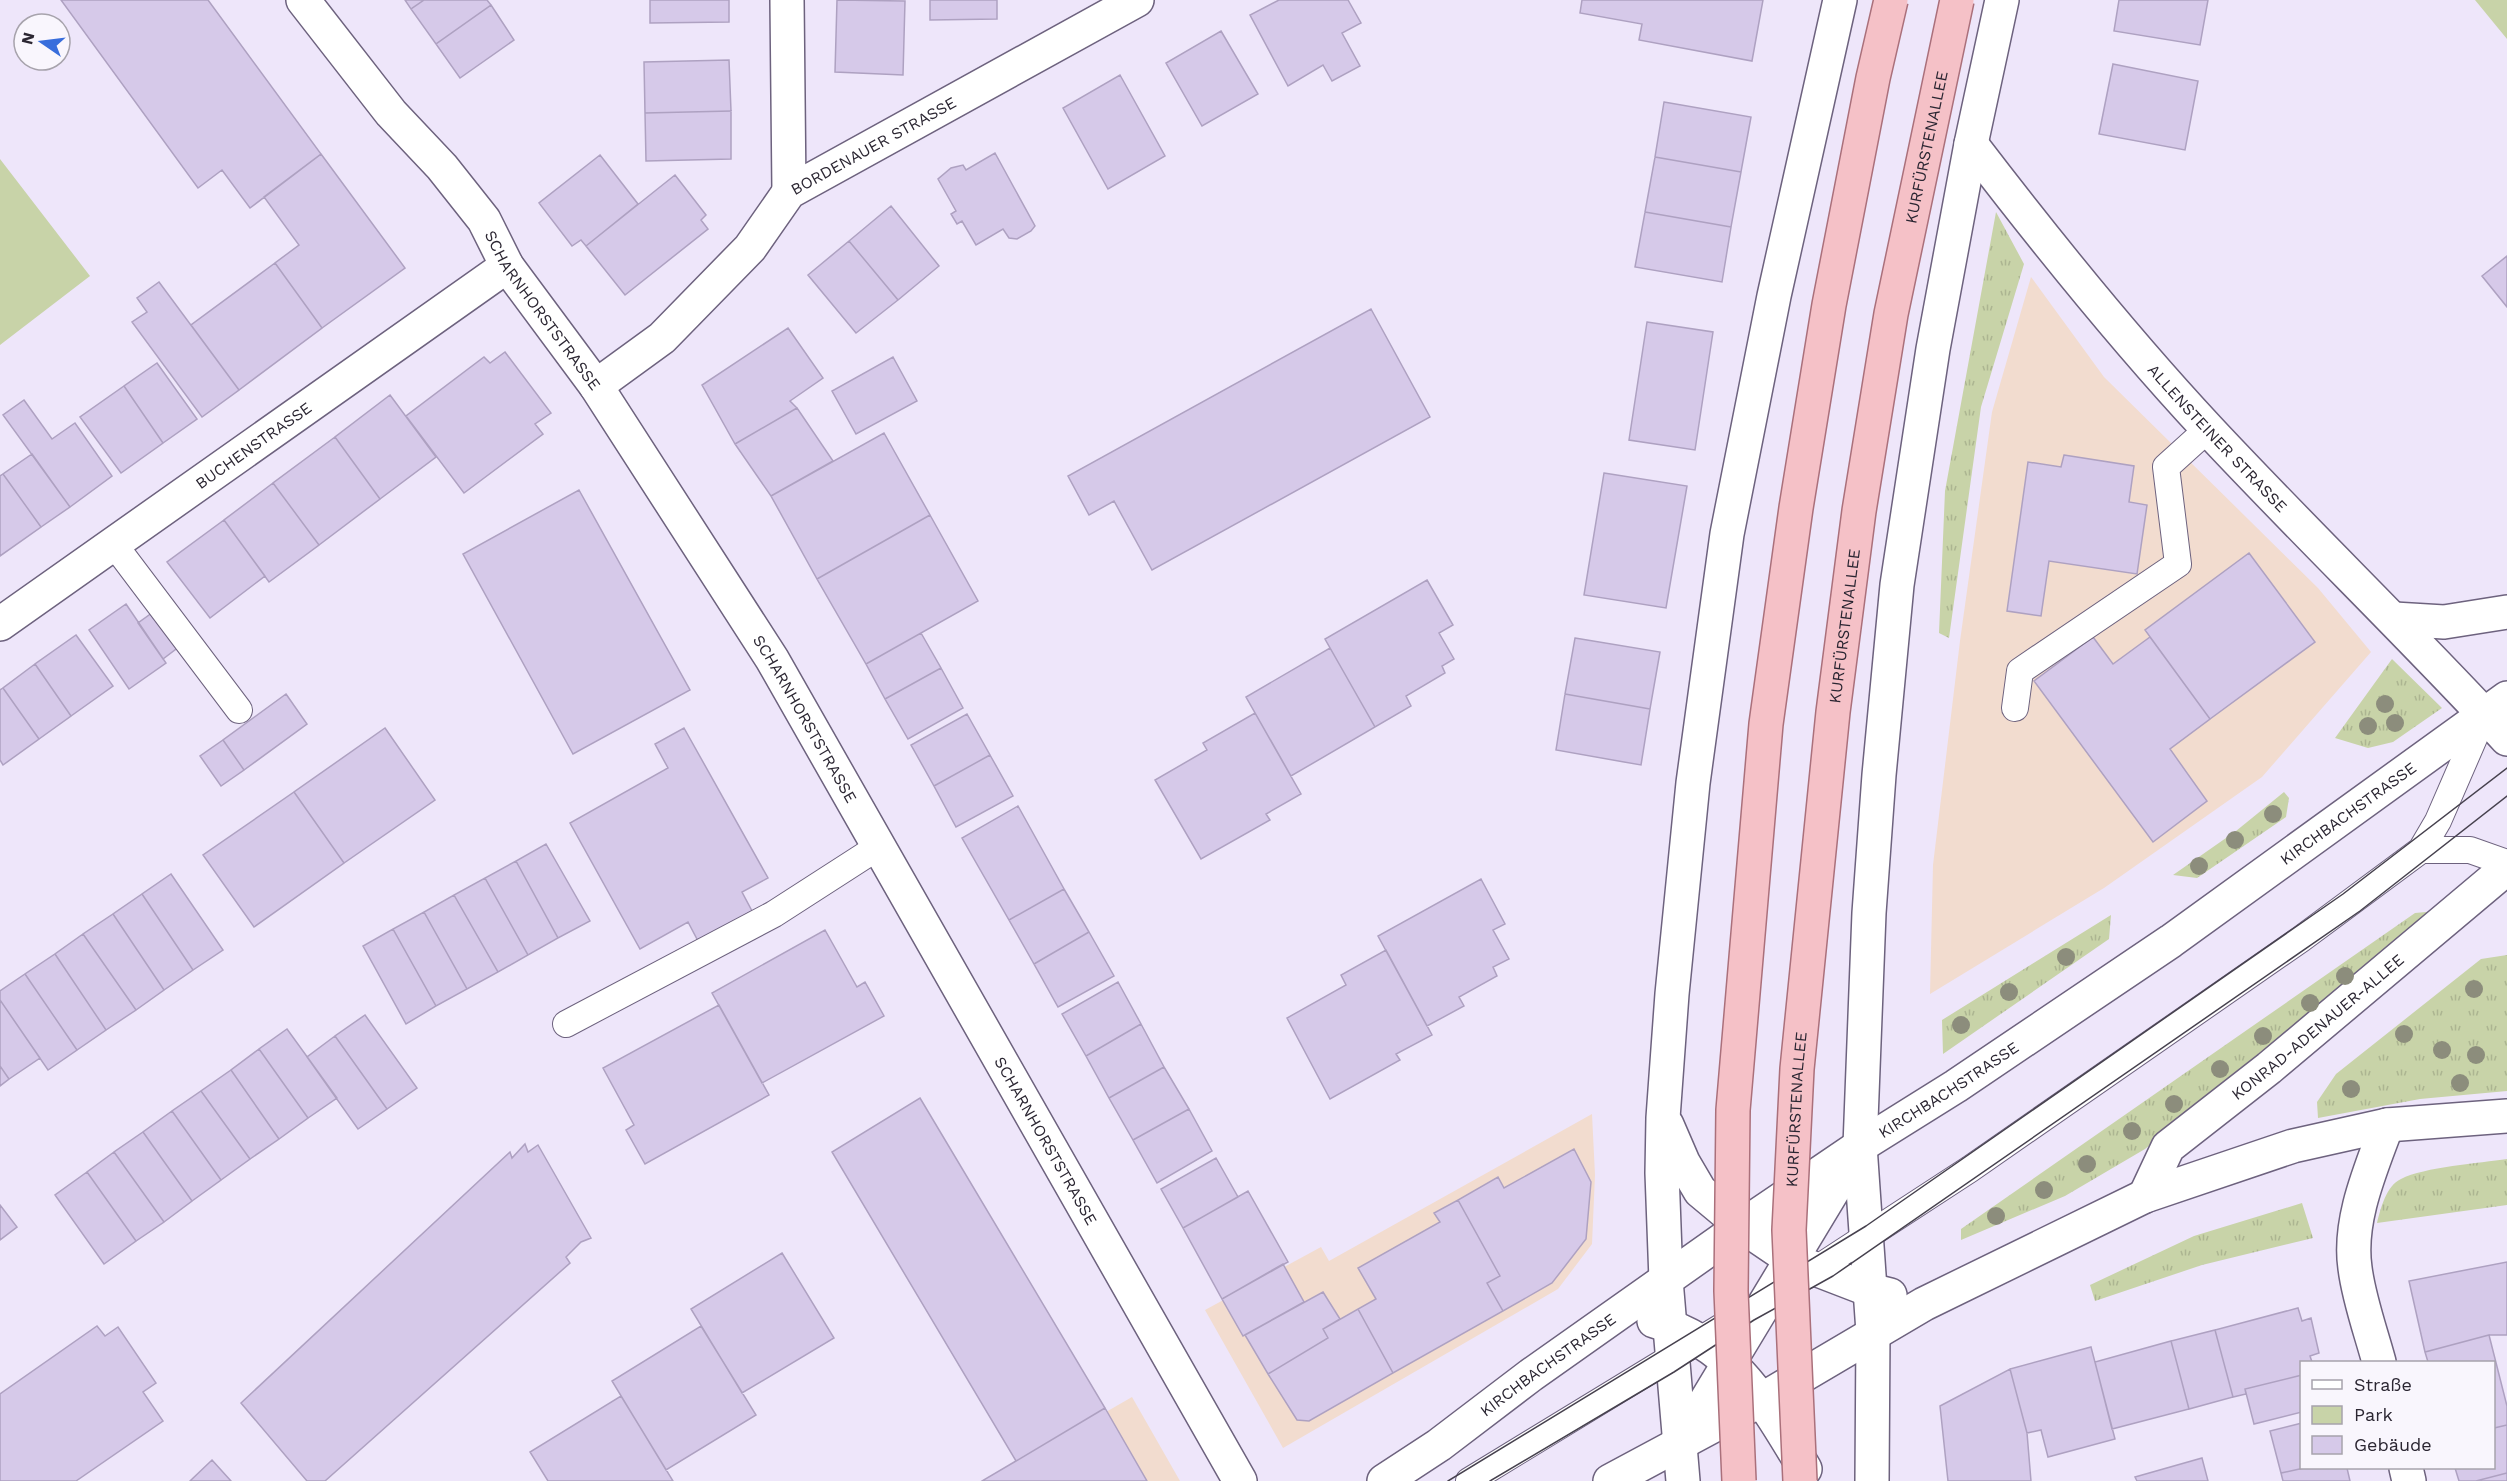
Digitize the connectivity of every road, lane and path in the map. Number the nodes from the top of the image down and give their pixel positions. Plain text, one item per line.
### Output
1 (303, 0) edge
2 (787, 0) edge
3 (1137, 0) edge
4 (1840, 0) edge
5 (1891, 0) edge
6 (1957, 0) edge
7 (2002, 0) edge
8 (1971, 144) junction
9 (789, 192) junction
10 (507, 266) junction
11 (596, 386) junction
12 (2208, 429) junction
13 (113, 543) junction
14 (2507, 612) edge
15 (2394, 619) junction
16 (0, 624) edge
17 (2496, 706) edge
18 (2015, 708) dead end
19 (239, 710) dead end
20 (2507, 740) edge
21 (878, 847) junction
22 (2421, 850) junction
23 (2507, 863) edge
24 (2507, 868) edge
25 (566, 1024) dead end
26 (2507, 1116) edge
27 (1663, 1118) junction
28 (2387, 1125) junction
29 (1860, 1146) junction
30 (2145, 1196) junction
31 (1742, 1226) junction
32 (1867, 1238) junction
33 (1804, 1265) junction
34 (1666, 1280) junction
35 (1870, 1290) junction
36 (1769, 1298) junction
37 (1924, 1304) junction
38 (1615, 1317) junction
39 (1669, 1325) junction
40 (1873, 1332) junction
41 (1686, 1350) junction
42 (2379, 1361) edge
43 (1730, 1362) junction
44 (1762, 1399) junction
45 (1679, 1445) junction
46 (1240, 1481) edge
47 (1384, 1481) edge
48 (1469, 1481) edge
49 (1610, 1481) edge
50 (1683, 1481) edge
51 (1739, 1481) edge
52 (1800, 1481) edge
53 (1812, 1481) edge
54 (1872, 1481) edge

1 - 10 main road, SCHARNHORSTSTRASSE
2 - 9 main road
3 - 9 main road, BORDENAUER STRASSE
4 - 27 main road
5 - 51 main road, bridge
6 - 52 main road, KURFÜRSTENALLEE, bridge
7 - 8 main road
8 - 12 main road, ALLENSTEINER STRASSE
8 - 29 main road
9 - 11 main road, BORDENAUER STRASSE
10 - 11 main road, SCHARNHORSTSTRASSE
10 - 13 main road, BUCHENSTRASSE
11 - 21 main road, SCHARNHORSTSTRASSE
12 - 15 main road, ALLENSTEINER STRASSE
12 - 18 lane
13 - 16 main road, BUCHENSTRASSE
13 - 19 lane
14 - 15 main road
15 - 17 main road, ALLENSTEINER STRASSE
17 - 20 main road
17 - 22 lane
17 - 29 main road, KIRCHBACHSTRASSE
21 - 25 lane
21 - 46 main road, SCHARNHORSTSTRASSE
22 - 23 lane
22 - 32 lane
24 - 30 main road, KONRAD-ADENAUER-ALLEE
26 - 28 main road
27 - 31 main road
27 - 34 main road
28 - 30 main road
28 - 42 main road
29 - 31 main road, KIRCHBACHSTRASSE
29 - 32 main road
29 - 33 main road
30 - 37 main road
31 - 33 main road
31 - 34 main road, KIRCHBACHSTRASSE
32 - 33 lane
32 - 35 main road
33 - 35 main road
33 - 36 main road
34 - 38 main road, KIRCHBACHSTRASSE
34 - 39 main road
35 - 37 main road
35 - 40 main road
36 - 41 lane
36 - 43 main road
37 - 40 main road
38 - 39 main road
38 - 47 main road, KIRCHBACHSTRASSE
39 - 41 main road
40 - 44 main road
40 - 54 main road
41 - 43 main road
41 - 45 main road
41 - 48 lane
43 - 44 main road
43 - 45 main road
44 - 45 main road
44 - 53 main road
45 - 49 main road
45 - 50 main road

